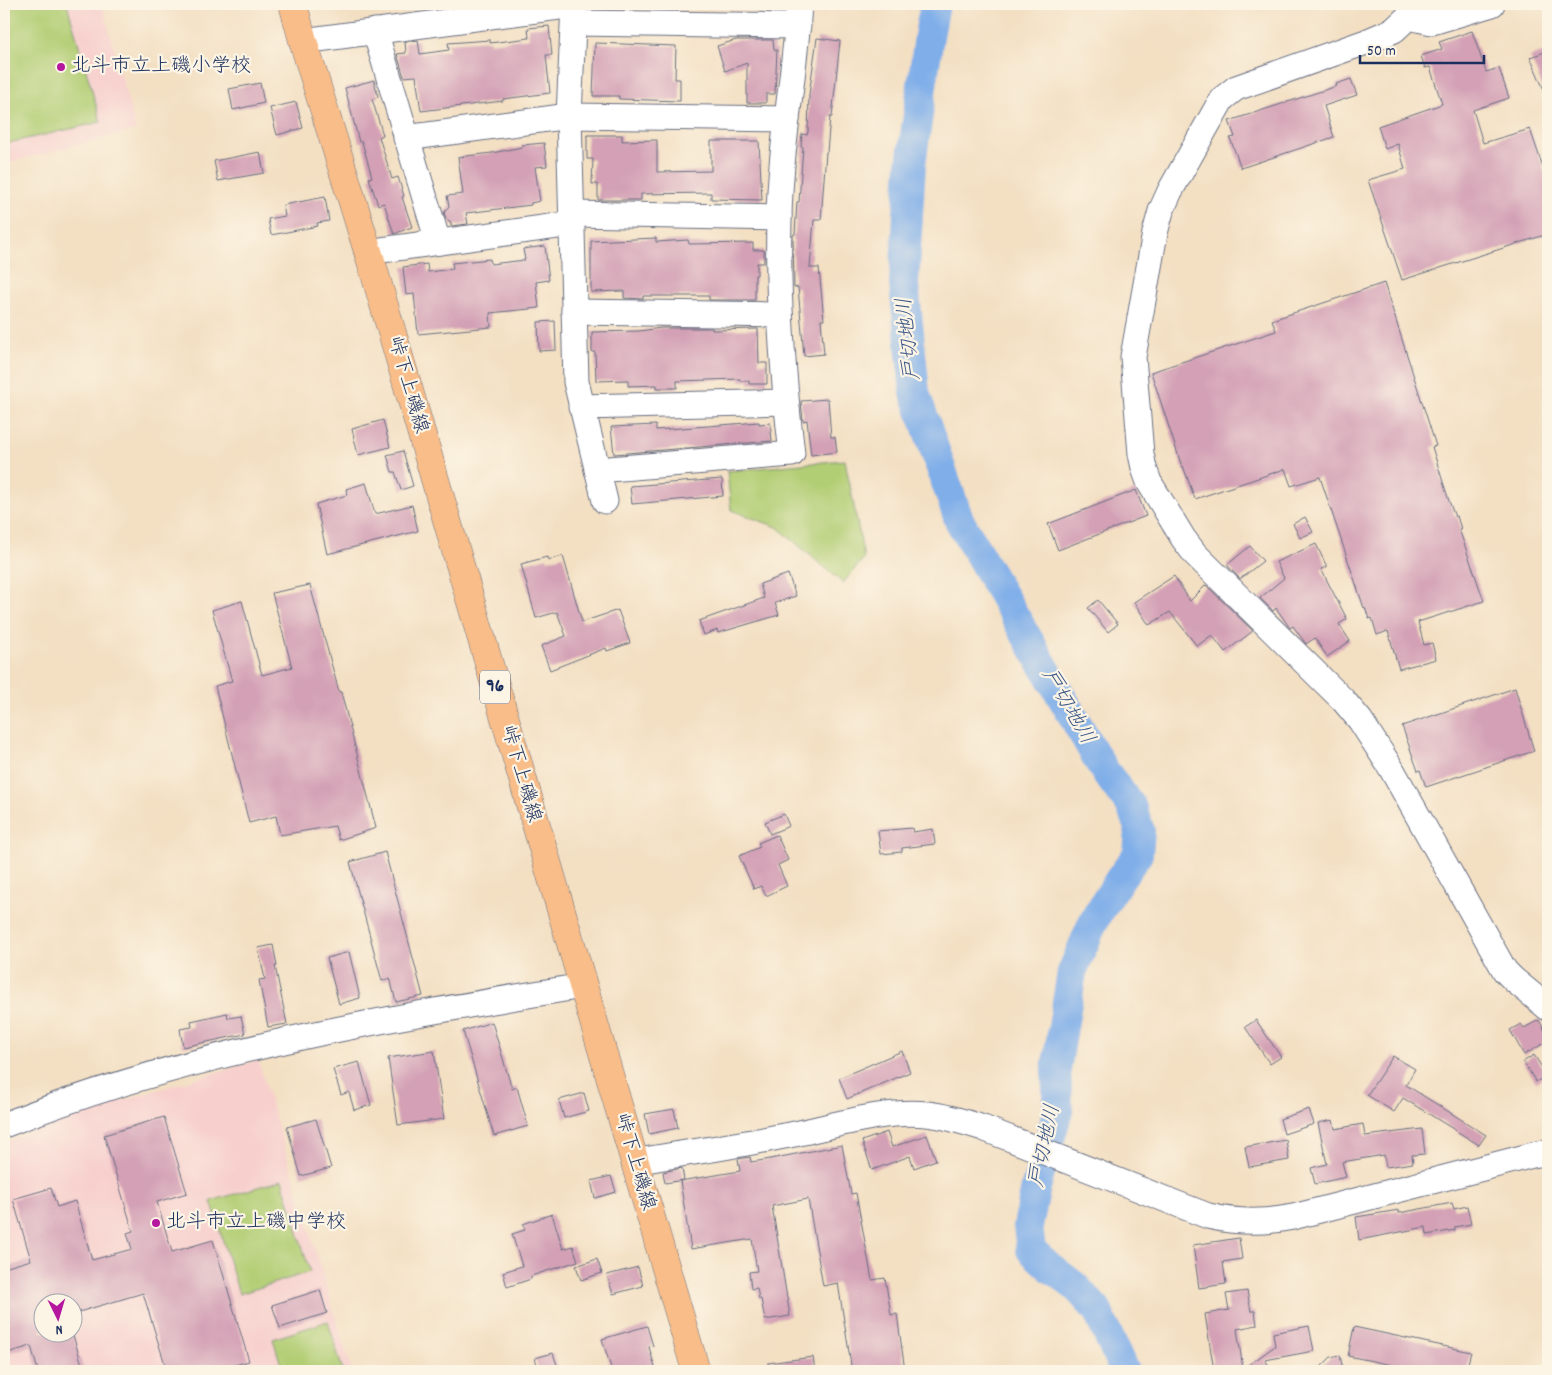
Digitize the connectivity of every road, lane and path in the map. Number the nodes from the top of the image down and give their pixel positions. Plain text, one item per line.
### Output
1 (293, 4) edge
2 (1492, 4) edge
3 (1413, 10) edge
4 (574, 11) edge
5 (799, 15) edge
6 (375, 31) junction
7 (303, 41) junction
8 (570, 116) junction
9 (787, 119) junction
10 (406, 138) junction
11 (779, 218) junction
12 (572, 219) junction
13 (438, 242) junction
14 (368, 252) junction
15 (574, 312) junction
16 (780, 315) junction
17 (786, 402) junction
18 (581, 407) junction
19 (597, 470) junction
20 (605, 501) dead end
21 (583, 986) junction
22 (1548, 1008) edge
23 (4, 1124) edge
24 (1548, 1152) edge
25 (634, 1162) junction
26 (696, 1371) edge

1 - 7 main road, 峠下上磯線 / 96
2 - 3 street
3 - 22 street
4 - 5 street
4 - 6 street
4 - 8 street
5 - 9 street
6 - 7 street
6 - 10 street
7 - 14 main road, 峠下上磯線 / 96
8 - 9 street
8 - 10 street
8 - 12 street
9 - 11 street
10 - 13 street
11 - 12 street
11 - 16 street
12 - 13 street
12 - 15 street
13 - 14 street
14 - 21 main road, 峠下上磯線 / 96
15 - 16 street
15 - 18 street
16 - 17 street
17 - 18 street
17 - 19 street
18 - 19 street
19 - 20 street
21 - 23 street
21 - 25 main road, 峠下上磯線 / 96
24 - 25 street
25 - 26 main road, 峠下上磯線 / 96

